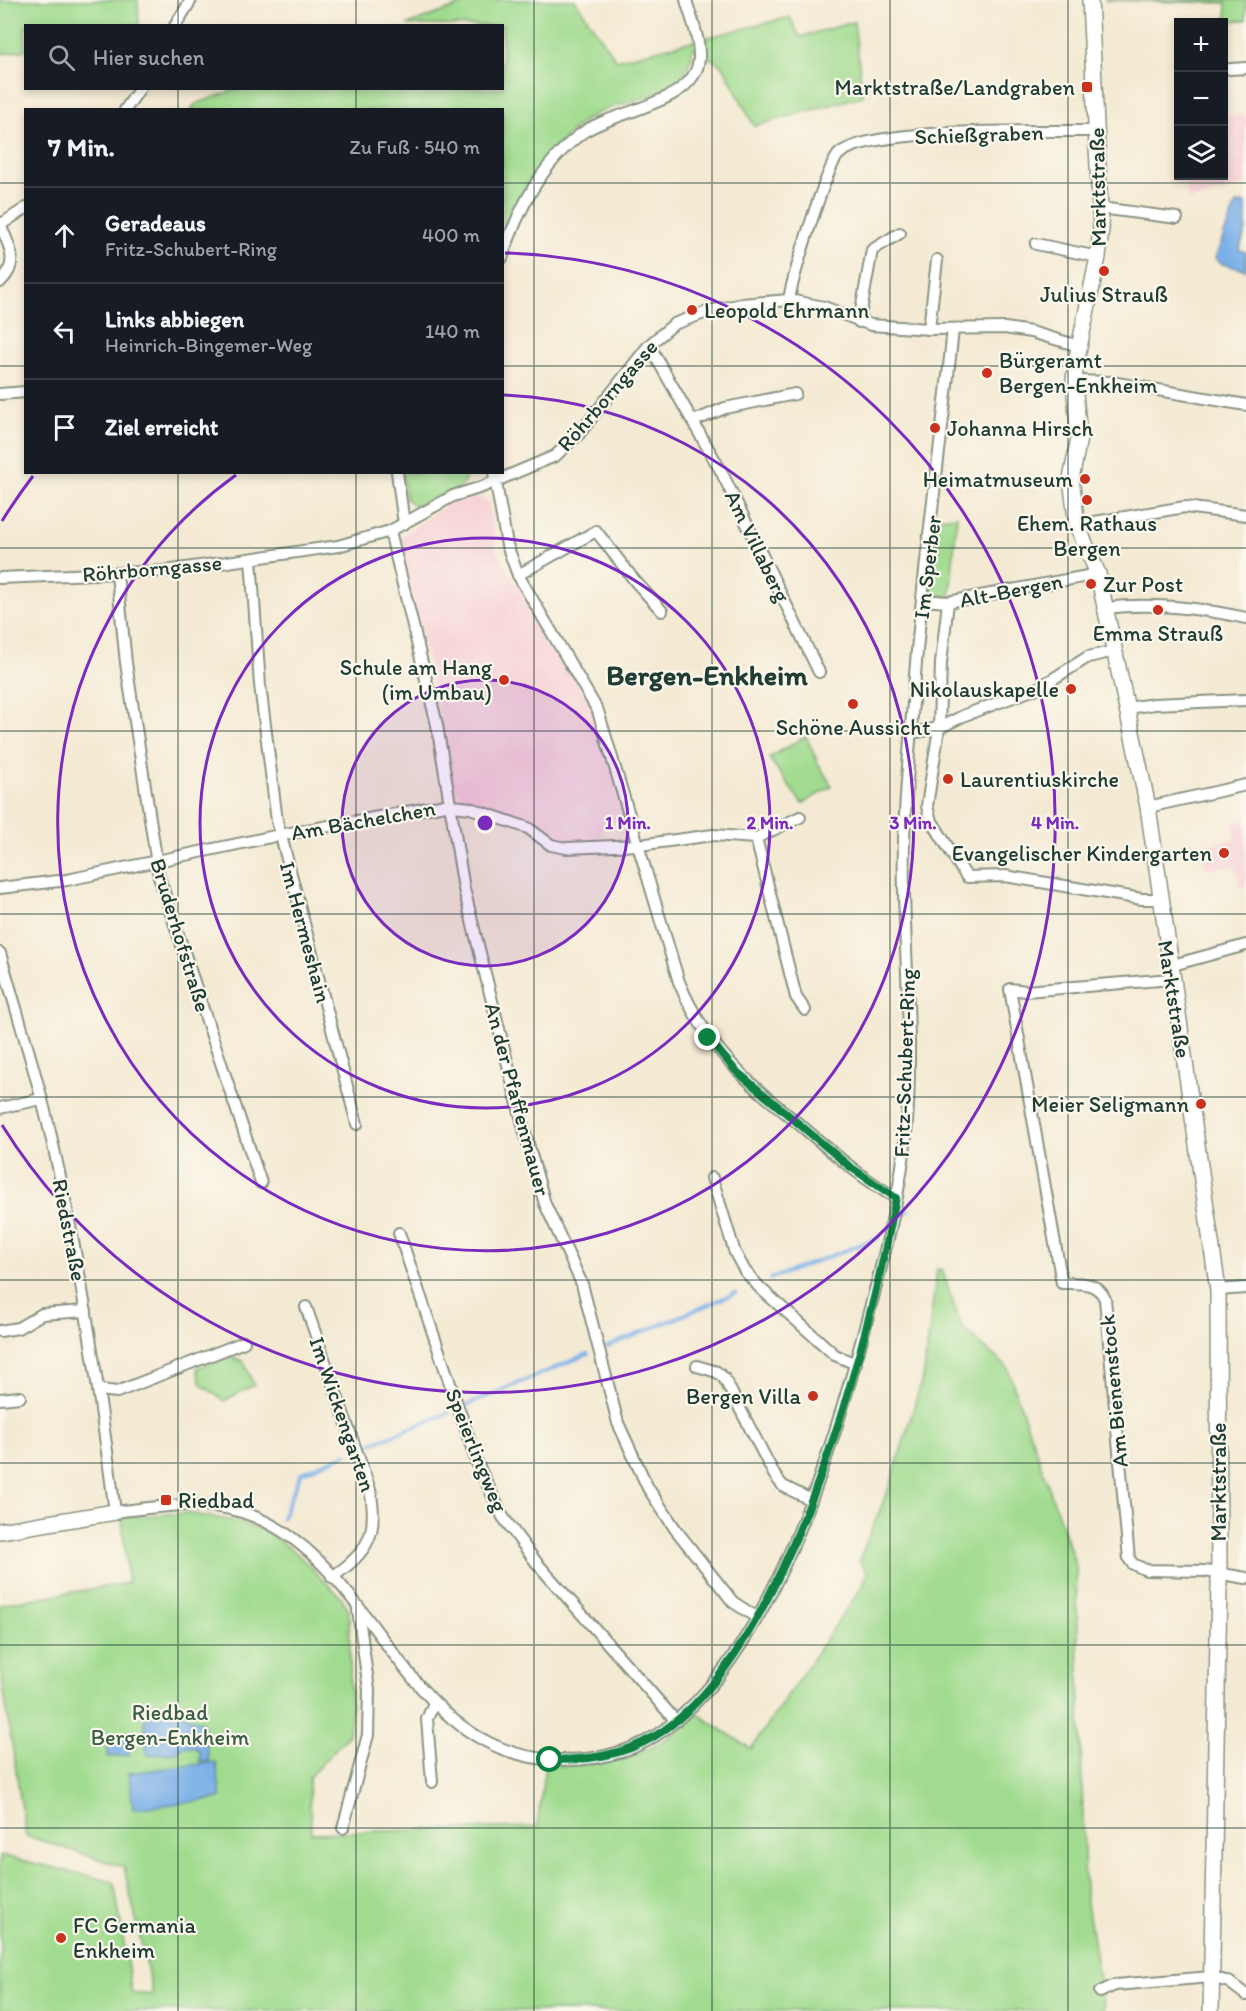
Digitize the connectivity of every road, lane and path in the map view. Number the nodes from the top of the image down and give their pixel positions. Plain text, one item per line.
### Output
1 (191, 0) edge
2 (686, 0) edge
3 (1090, 0) edge
4 (176, 24) edge
5 (1246, 68) edge
6 (1230, 69) dead end
7 (139, 90) edge
8 (126, 108) edge
9 (1097, 130) junction
10 (24, 208) edge
11 (1100, 208) junction
12 (1177, 218) dead end
13 (0, 225) edge
14 (900, 233) dead end
15 (1036, 244) dead end
16 (504, 252) edge
17 (1098, 257) junction
18 (937, 260) dead end
19 (0, 282) edge
20 (789, 300) junction
21 (859, 322) junction
22 (929, 329) junction
23 (953, 329) junction
24 (649, 345) junction
25 (1079, 346) junction
26 (1074, 381) junction
27 (24, 393) edge
28 (0, 394) edge
29 (795, 394) dead end
30 (1246, 405) edge
31 (694, 421) junction
32 (397, 474) edge
33 (495, 477) edge
34 (1246, 515) edge
35 (404, 524) junction
36 (1077, 525) junction
37 (390, 531) junction
38 (251, 559) junction
39 (117, 574) junction
40 (1098, 574) junction
41 (518, 575) junction
42 (0, 578) edge
43 (923, 600) junction
44 (948, 602) junction
45 (1106, 608) junction
46 (662, 611) dead end
47 (1246, 618) edge
48 (1115, 651) junction
49 (819, 672) dead end
50 (1246, 700) edge
51 (1128, 708) junction
52 (939, 729) junction
53 (911, 733) junction
54 (1246, 785) edge
55 (450, 806) junction
56 (1148, 807) junction
57 (800, 817) dead end
58 (280, 835) junction
59 (756, 838) junction
60 (639, 845) junction
61 (156, 860) junction
62 (0, 888) edge
63 (1160, 899) junction
64 (1246, 945) edge
65 (0, 953) edge
66 (1170, 973) junction
67 (805, 1010) dead end
68 (41, 1099) junction
69 (0, 1108) edge
70 (357, 1124) dead end
71 (712, 1178) dead end
72 (261, 1183) dead end
73 (896, 1198) junction
74 (399, 1233) dead end
75 (1246, 1288) edge
76 (1218, 1290) junction
77 (306, 1307) dead end
78 (86, 1311) junction
79 (0, 1331) edge
80 (244, 1342) dead end
81 (856, 1364) junction
82 (697, 1366) dead end
83 (100, 1390) junction
84 (20, 1397) dead end
85 (0, 1399) edge
86 (811, 1500) junction
87 (115, 1512) junction
88 (0, 1531) edge
89 (1219, 1573) junction
90 (332, 1577) junction
91 (1246, 1578) edge
92 (358, 1609) junction
93 (756, 1617) junction
94 (434, 1703) junction
95 (676, 1720) junction
96 (432, 1782) dead end
97 (343, 1828) dead end
98 (1211, 1977) junction
99 (1100, 1992) dead end
100 (1246, 1995) edge
101 (1211, 2011) edge

1 - 4 street
2 - 16 street
3 - 9 street, Marktstraße
5 - 6 street
7 - 8 street
9 - 11 street, Marktstraße
9 - 20 street, Schießgraben
10 - 13 street
11 - 12 street
11 - 17 street, Marktstraße
13 - 19 street
14 - 21 street
15 - 17 street
17 - 25 street, Marktstraße
18 - 22 street
20 - 21 street, Röhrborngasse
20 - 24 street, Röhrborngasse
21 - 22 street, Röhrborngasse
22 - 23 street, Röhrborngasse
23 - 25 street, Röhrborngasse
23 - 43 street, Im Sperber
24 - 31 street, Am Villaberg
24 - 33 street, Röhrborngasse
25 - 26 street, Marktstraße
26 - 30 street
26 - 36 street, Marktstraße
27 - 28 street
29 - 31 street
31 - 49 street, Am Villaberg
32 - 35 street
33 - 35 street, Röhrborngasse
33 - 41 street
34 - 36 street
35 - 37 street, Röhrborngasse
36 - 40 street, Marktstraße
37 - 38 street, Röhrborngasse
37 - 55 street, An der Pfaffenmauer
38 - 39 street, Röhrborngasse
38 - 58 street, Im Hermeshain
39 - 42 street, Röhrborngasse
39 - 61 street, Bruderhofstraße
40 - 44 street, Alt-Bergen
40 - 45 street, Marktstraße
41 - 46 street
41 - 60 street
43 - 44 street, Alt-Bergen
43 - 53 street, Im Sperber
44 - 52 street, Im Sperber
45 - 47 street
45 - 48 street, Marktstraße
48 - 51 street, Marktstraße
48 - 52 street
50 - 51 street
51 - 56 street, Marktstraße
52 - 53 street
52 - 63 street, Im Sperber
53 - 73 street, Fritz-Schubert-Ring
54 - 56 street
55 - 58 street, Am Bächelchen
55 - 60 street, Am Bächelchen
55 - 93 street, An der Pfaffenmauer
56 - 63 street, Marktstraße
57 - 59 street, Am Bächelchen
58 - 61 street, Am Bächelchen
58 - 70 street, Im Hermeshain
59 - 60 street, Am Bächelchen
59 - 67 street
60 - 73 street
61 - 62 street, Am Bächelchen
61 - 72 street, Bruderhofstraße
63 - 66 street, Marktstraße
64 - 66 street
65 - 68 street, Riedstraße
66 - 76 street, Marktstraße
66 - 89 street, Am Bienenstock
68 - 69 street
68 - 78 street, Riedstraße
71 - 81 street
73 - 81 street, Fritz-Schubert-Ring
74 - 95 street, Speierlingweg
75 - 76 street
76 - 89 street, Marktstraße
77 - 90 street, Im Wickengarten
78 - 79 street
78 - 83 street, Riedstraße
80 - 83 street
81 - 86 street, Fritz-Schubert-Ring
82 - 86 street
83 - 87 street, Riedstraße
84 - 85 street
86 - 93 street, Fritz-Schubert-Ring
87 - 88 street
87 - 90 street, Fritz-Schubert-Ring
89 - 91 street
89 - 98 street, Marktstraße
90 - 92 street, Fritz-Schubert-Ring
92 - 94 street, Fritz-Schubert-Ring
92 - 97 street
93 - 95 street, Fritz-Schubert-Ring
94 - 95 street, Fritz-Schubert-Ring
94 - 96 street
98 - 99 street
98 - 100 street
98 - 101 street, Marktstraße

